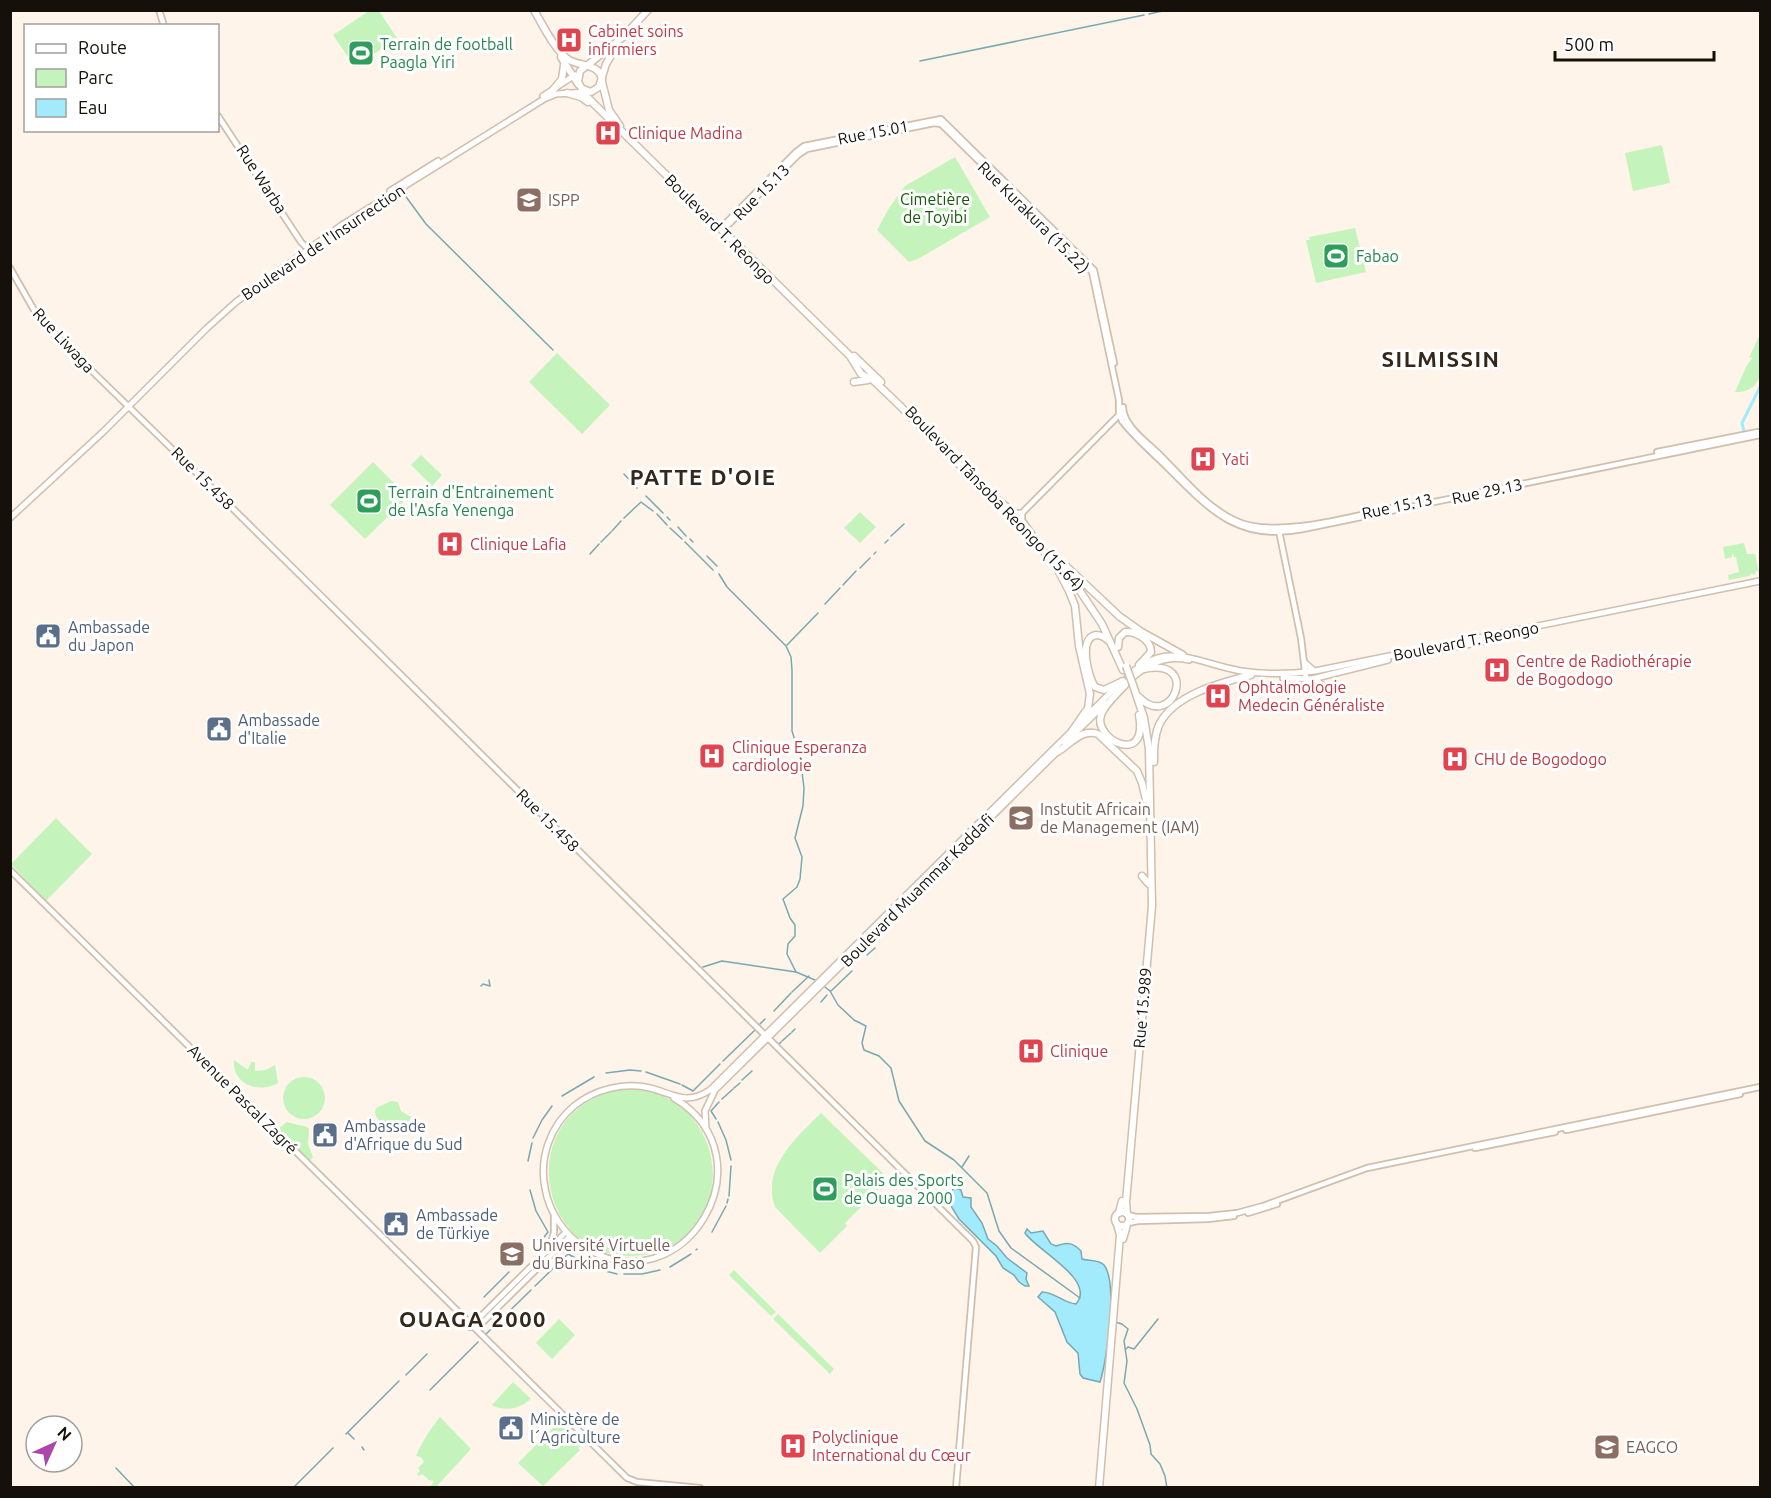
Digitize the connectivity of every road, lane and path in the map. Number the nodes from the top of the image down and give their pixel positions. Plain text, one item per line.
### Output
1 (532, 10) edge
2 (648, 10) edge
3 (623, 37) junction
4 (564, 61) junction
5 (587, 67) junction
6 (576, 75) junction
7 (602, 81) junction
8 (553, 90) junction
9 (583, 91) junction
10 (567, 93) joint
11 (219, 115) edge
12 (942, 120) joint
13 (934, 123) joint
14 (800, 151) junction
15 (719, 226) junction
16 (307, 247) junction
17 (10, 268) edge
18 (856, 364) junction
19 (1113, 365) junction
20 (865, 371) junction
21 (878, 385) junction
22 (128, 406) junction
23 (1120, 414) junction
24 (1761, 433) edge
25 (999, 500) junction
26 (1022, 513) junction
27 (10, 514) edge
28 (10, 518) edge
29 (1279, 530) junction
30 (1032, 534) junction
31 (1057, 562) junction
32 (1761, 583) edge
33 (1117, 648) junction
34 (1172, 654) joint
35 (1184, 657) junction
36 (1305, 663) junction
37 (1141, 667) junction
38 (1315, 671) junction
39 (1251, 675) junction
40 (1308, 677) junction
41 (1129, 686) junction
42 (1324, 686) dead end
43 (1139, 714) junction
44 (1072, 731) junction
45 (1056, 752) junction
46 (1148, 801) junction
47 (1149, 867) junction
48 (10, 872) edge
49 (1149, 884) junction
50 (767, 1036) junction
51 (1761, 1088) edge
52 (674, 1098) junction
53 (706, 1130) junction
54 (553, 1213) junction
55 (1119, 1214) junction
56 (1127, 1215) junction
57 (1118, 1224) junction
58 (1128, 1224) junction
59 (568, 1234) junction
60 (588, 1249) junction
61 (548, 1254) junction
62 (1114, 1321) junction
63 (473, 1328) junction
64 (665, 1488) edge
65 (700, 1488) edge
66 (956, 1488) edge
67 (1101, 1488) edge

1 - 4 highway
1 - 5 highway
2 - 3 highway
3 - 5 highway
3 - 7 highway
4 - 6 highway
4 - 8 highway
5 - 6 highway
5 - 7 highway
6 - 8 main road, Boulevard de l'Insurrection
6 - 9 highway
7 - 9 highway
7 - 15 highway, Boulevard Tânsoba Reongo (15.64)
8 - 16 main road, Boulevard de l'Insurrection
9 - 10 highway
9 - 15 highway, Boulevard T. Reongo
10 - 16 main road, Boulevard de l'Insurrection
11 - 16 main road, Rue Warba
12 - 14 main road, Rue 15.01
12 - 19 main road, Rue Kurakura (15.22)
13 - 14 main road, Rue 15.01
13 - 19 main road, Rue Kurakura (15.22)
14 - 15 main road, Rue 15.13
15 - 18 highway, Boulevard T. Reongo
15 - 20 highway, Boulevard Tânsoba Reongo (15.64)
16 - 22 main road, Boulevard de l'Insurrection
17 - 22 main road, Rue Liwaga
18 - 20 highway, Boulevard T. Reongo
18 - 21 highway
19 - 23 main road, Rue 15.13
20 - 21 highway, Boulevard T. Reongo
20 - 25 highway, Boulevard Tânsoba Reongo (15.64)
21 - 31 highway, Boulevard T. Reongo
22 - 27 main road, Boulevard de l'Insurrection
22 - 28 main road, Boulevard de l'Insurrection
22 - 50 main road, Rue 15.458
23 - 26 main road
23 - 29 main road, Rue 15.13
24 - 29 main road, Rue 15.13
25 - 26 main road
25 - 30 highway, Boulevard Tânsoba Reongo (15.64)
26 - 30 main road
29 - 36 main road
30 - 31 highway, Boulevard Tânsoba Reongo (15.64)
31 - 33 highway, Boulevard T. Reongo
31 - 35 highway
31 - 44 highway
32 - 38 main road, Boulevard T. Reongo
32 - 40 main road, Boulevard T. Reongo
33 - 37 highway
33 - 41 highway, Boulevard T. Reongo, bridge
33 - 41 highway
34 - 35 main road, Boulevard T. Reongo
34 - 37 main road, Boulevard Muammar Kaddafi
35 - 37 main road, Boulevard Muammar Kaddafi
35 - 39 main road, Boulevard T. Reongo
35 - 40 main road, Boulevard T. Reongo
36 - 38 main road
36 - 40 main road
37 - 41 main road, Boulevard Muammar Kaddafi
37 - 41 highway
38 - 40 main road, Boulevard T. Reongo
39 - 40 main road, Boulevard T. Reongo
39 - 46 highway
40 - 42 main road
41 - 43 highway
41 - 43 highway
41 - 44 main road, Boulevard Muammar Kaddafi
41 - 45 main road, Boulevard Muammar Kaddafi
41 - 46 highway
43 - 46 highway
44 - 50 main road, Boulevard Muammar Kaddafi
45 - 46 highway
45 - 50 main road, Boulevard Muammar Kaddafi
46 - 47 highway
46 - 56 highway, Rue 15.989
47 - 49 highway
47 - 49 highway
48 - 63 main road, Avenue Pascal Zagré
49 - 55 highway
50 - 52 main road, Boulevard Muammar Kaddafi
50 - 53 main road, Boulevard Muammar Kaddafi
50 - 66 main road, Rue 15.458
51 - 56 main road
51 - 58 main road
52 - 53 main road
52 - 54 main road
53 - 60 main road
54 - 59 main road
54 - 61 main road
55 - 56 highway
55 - 57 highway
56 - 58 highway
57 - 58 highway
57 - 62 highway
58 - 62 highway
59 - 60 main road
59 - 61 main road
60 - 61 main road
61 - 63 main road
62 - 67 highway
63 - 64 main road
63 - 65 main road

